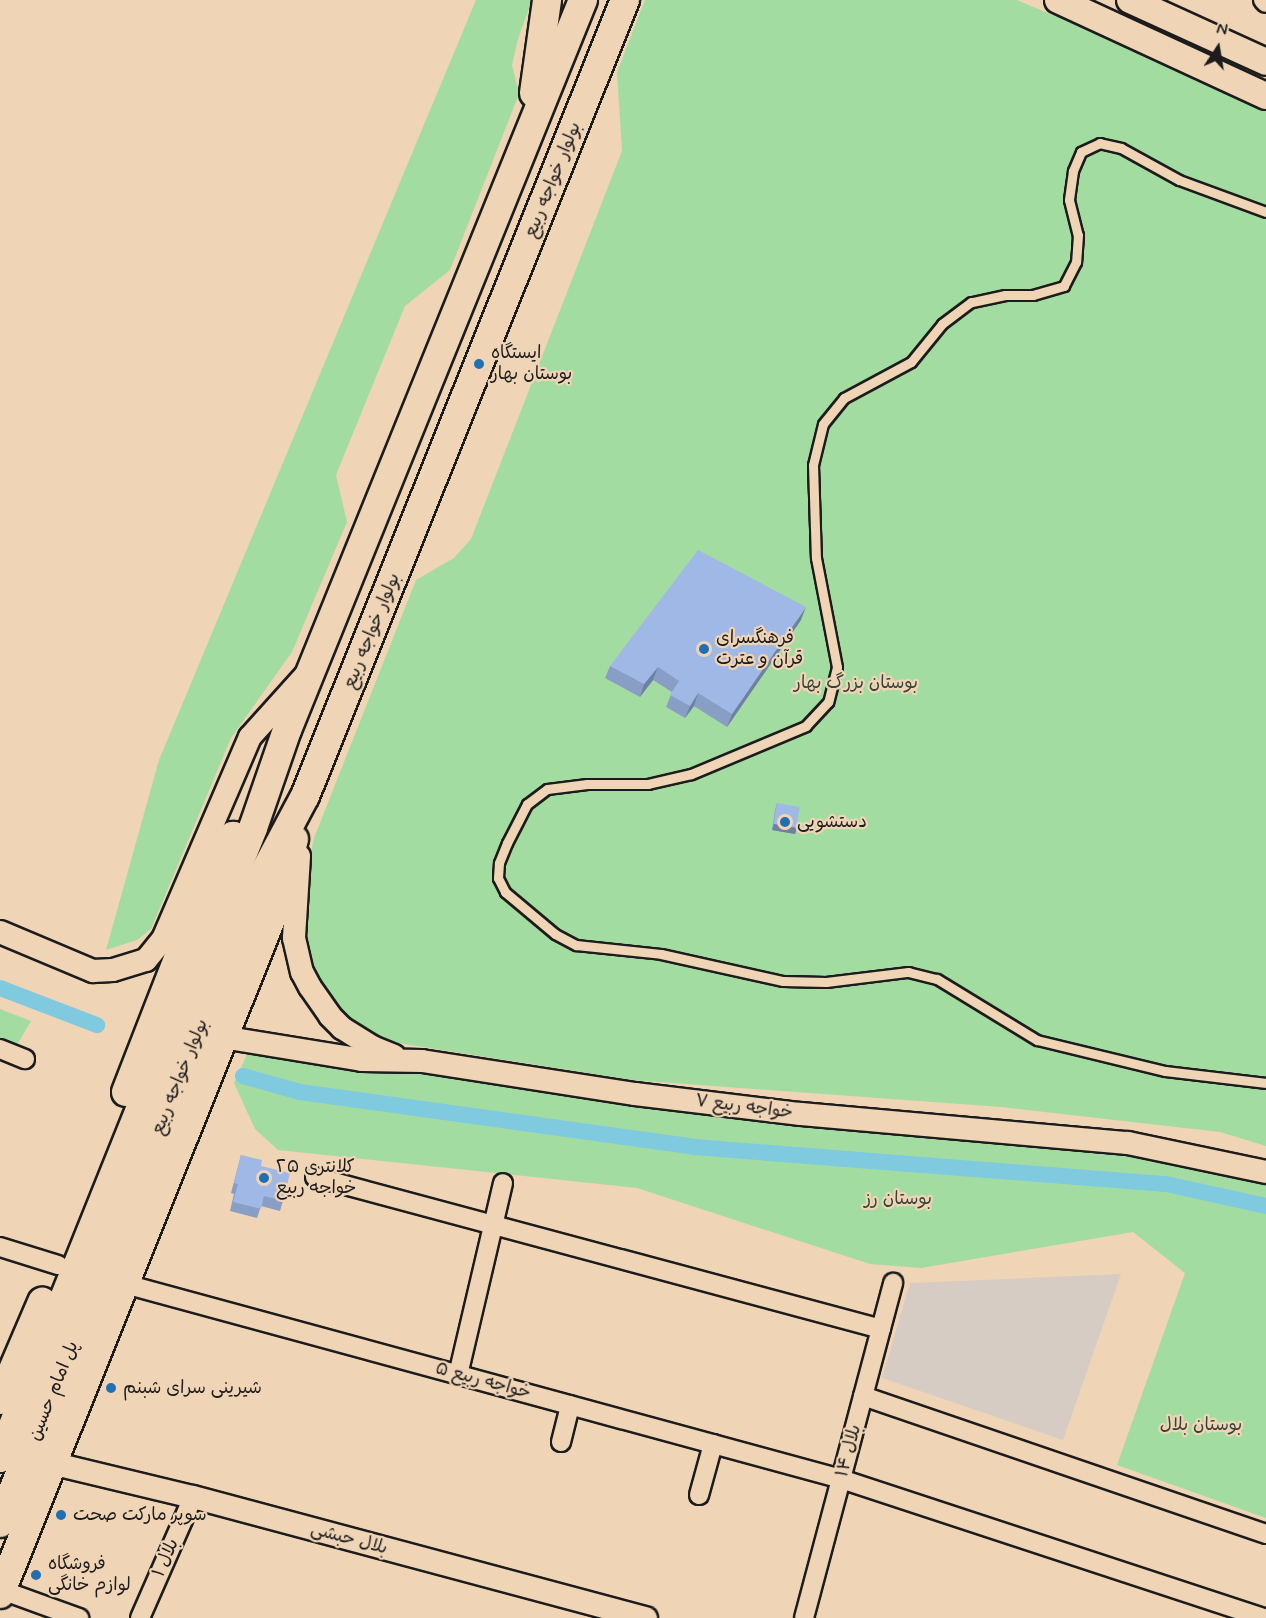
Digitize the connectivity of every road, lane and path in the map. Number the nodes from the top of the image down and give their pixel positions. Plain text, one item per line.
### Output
1 (547, 0) edge
2 (583, 0) edge
3 (625, 0) edge
4 (1058, 0) edge
5 (1130, 0) edge
6 (1266, 62) edge
7 (1266, 96) edge
8 (528, 135) junction
9 (1266, 212) edge
10 (312, 668) junction
11 (287, 730) junction
12 (305, 796) junction
13 (0, 932) edge
14 (222, 1037) junction
15 (0, 1049) edge
16 (25, 1059) dead end
17 (422, 1061) junction
18 (1266, 1083) edge
19 (1266, 1172) edge
20 (315, 1176) dead end
21 (504, 1183) dead end
22 (494, 1226) junction
23 (0, 1247) edge
24 (96, 1253) junction
25 (58, 1265) junction
26 (893, 1283) dead end
27 (125, 1284) junction
28 (881, 1329) junction
29 (458, 1374) junction
30 (863, 1396) junction
31 (0, 1400) edge
32 (570, 1405) junction
33 (561, 1442) dead end
34 (713, 1444) junction
35 (0, 1458) edge
36 (51, 1463) junction
37 (841, 1479) junction
38 (699, 1495) dead end
39 (193, 1497) junction
40 (0, 1523) edge
41 (1266, 1534) edge
42 (3, 1593) edge
43 (590, 1611) edge
44 (79, 1618) edge
45 (140, 1618) edge
46 (646, 1618) edge
47 (804, 1618) edge
48 (1264, 1618) edge

1 - 8 main road
2 - 8 main road, بولوار خواجه ربیع
3 - 12 main road, بولوار خواجه ربیع
4 - 7 main road
5 - 6 main road
8 - 10 main road, بولوار خواجه ربیع
9 - 18 lane
10 - 11 main road, بولوار خواجه ربیع
10 - 13 street
11 - 24 main road, بولوار خواجه ربیع
11 - 25 main road
12 - 14 main road
12 - 17 street
12 - 24 main road, بولوار خواجه ربیع
14 - 17 street, خواجه ربیع ۷
14 - 27 main road
15 - 16 street
17 - 19 street, خواجه ربیع ۷
20 - 22 street
21 - 22 street
22 - 28 street
22 - 29 street
23 - 25 street
24 - 35 main road, پل امام حسین
24 - 40 main road, پل امام حسین
25 - 31 main road
26 - 28 street, بلال ۱۴
27 - 29 street, خواجه ربیع ۵
27 - 36 main road
28 - 30 street, بلال ۱۴
29 - 32 street, خواجه ربیع ۵
30 - 37 street, بلال ۱۴
30 - 41 street
32 - 33 street
32 - 34 street, خواجه ربیع ۵
34 - 37 street, خواجه ربیع ۵
34 - 38 street
36 - 39 street, بلال حبشی
36 - 42 main road
37 - 47 street, بلال ۱۴
37 - 48 street, خواجه ربیع ۵
39 - 43 street, بلال حبشی
39 - 45 street, بلال ۱
42 - 44 street
43 - 46 street, بلال حبشی

